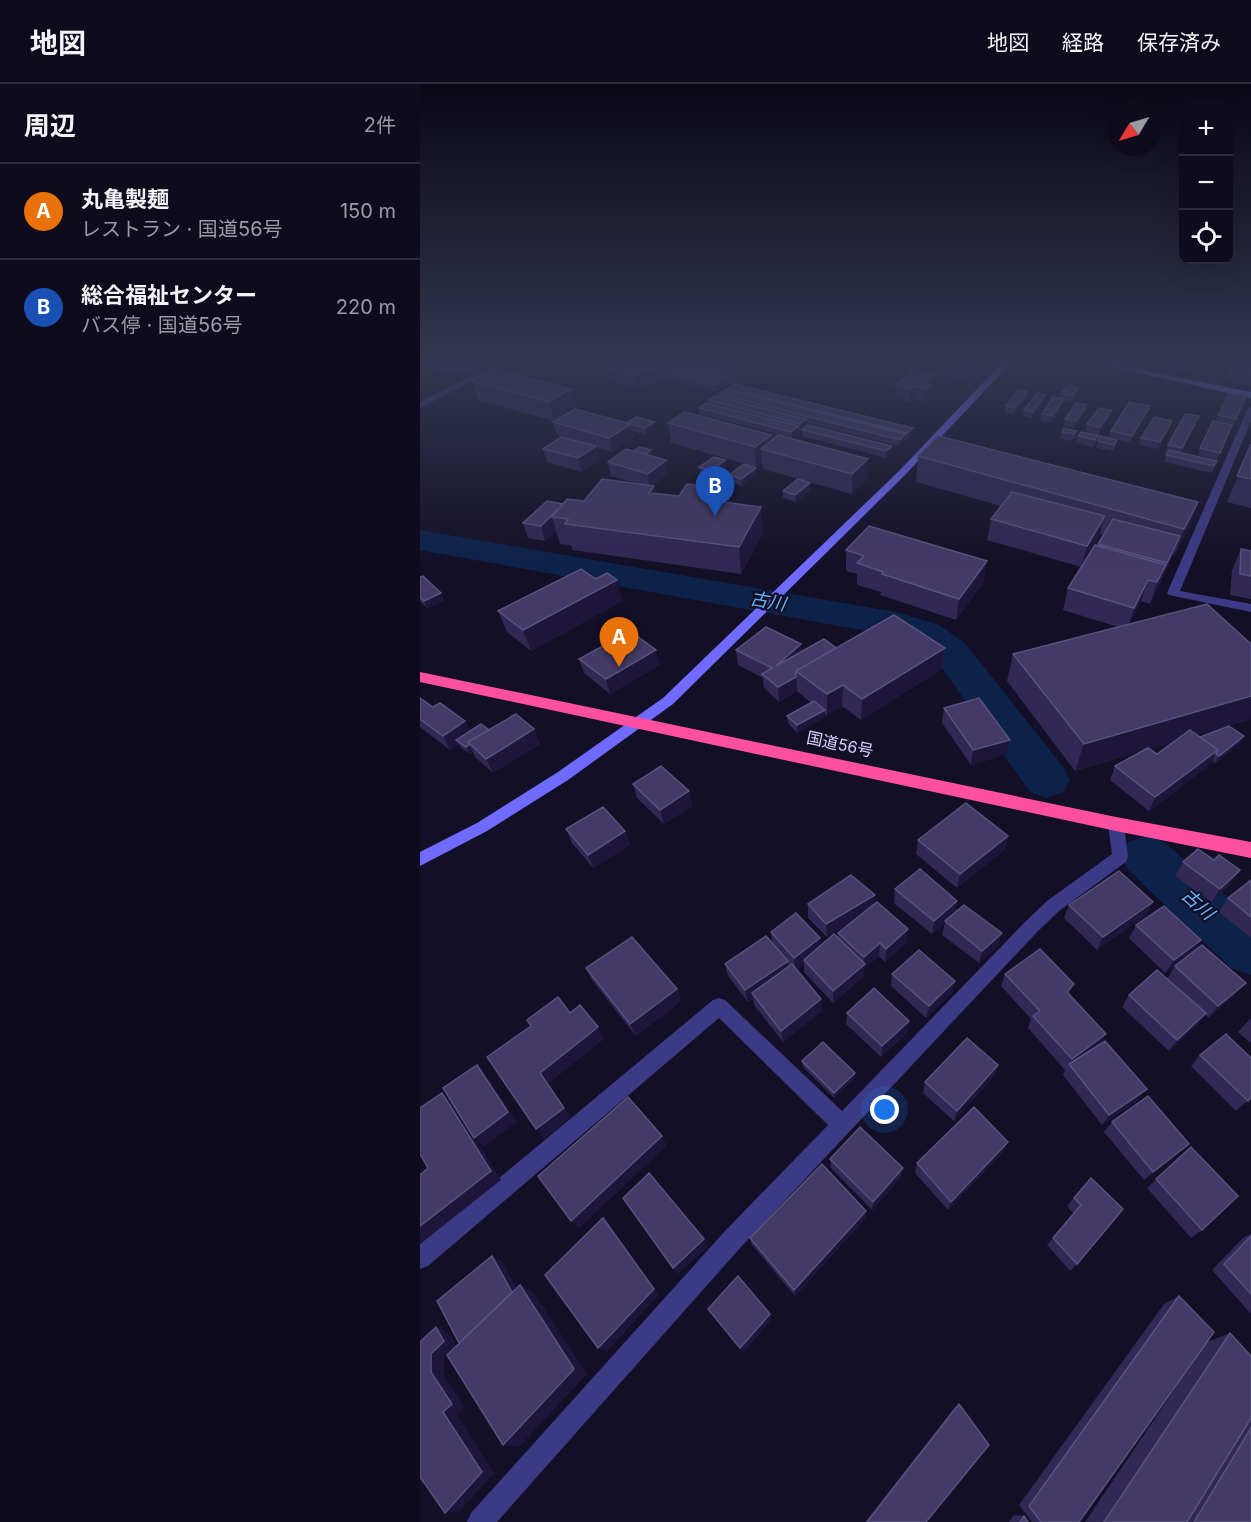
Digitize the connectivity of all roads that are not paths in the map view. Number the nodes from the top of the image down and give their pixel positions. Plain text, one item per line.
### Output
1 (943, 430) edge
2 (1242, 430) edge
3 (1251, 608) edge
4 (420, 677) edge
5 (639, 723) junction
6 (1116, 824) junction
7 (1251, 850) edge
8 (420, 860) edge
9 (843, 1125) junction
10 (420, 1258) edge
11 (480, 1522) edge

1 - 5 street
2 - 3 street
4 - 5 highway, 国道56号
5 - 6 highway, 国道56号
5 - 8 street
6 - 7 highway, 国道56号
6 - 9 street
9 - 10 street
9 - 11 street

